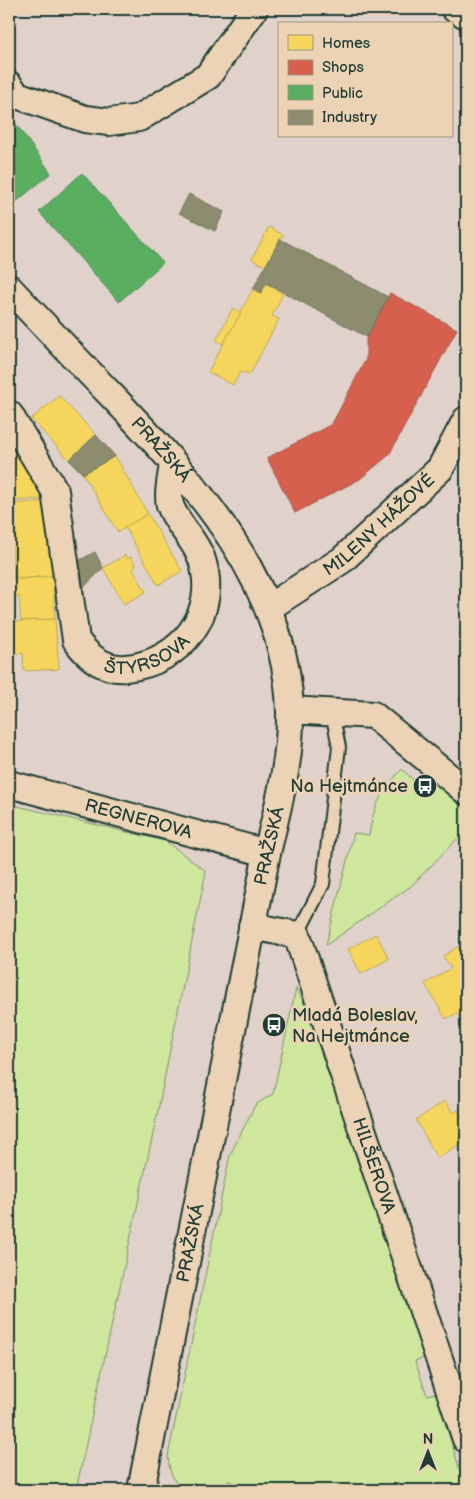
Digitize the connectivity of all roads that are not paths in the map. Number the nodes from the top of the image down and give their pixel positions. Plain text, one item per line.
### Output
1 (254, 9) edge
2 (455, 9) edge
3 (466, 15) edge
4 (9, 85) edge
5 (9, 288) edge
6 (9, 414) edge
7 (466, 420) edge
8 (174, 463) junction
9 (268, 608) junction
10 (290, 710) junction
11 (332, 712) junction
12 (9, 784) edge
13 (466, 790) edge
14 (267, 853) junction
15 (252, 926) junction
16 (297, 935) junction
17 (458, 1381) edge
18 (466, 1440) edge
19 (141, 1490) edge

1 - 4 street
2 - 3 street
5 - 8 street, PRAŽSKÁ
6 - 8 street, ŠTYRSOVA
7 - 9 street, MILENY HÁŽOVÉ
8 - 9 street, PRAŽSKÁ
9 - 10 street, PRAŽSKÁ
10 - 11 street
10 - 14 street, PRAŽSKÁ
11 - 13 street
11 - 16 lane
12 - 14 street, REGNEROVA
14 - 15 street, PRAŽSKÁ
15 - 16 street
15 - 19 street, PRAŽSKÁ
16 - 17 street, HILŠEROVA
17 - 18 street, HILŠEROVA

